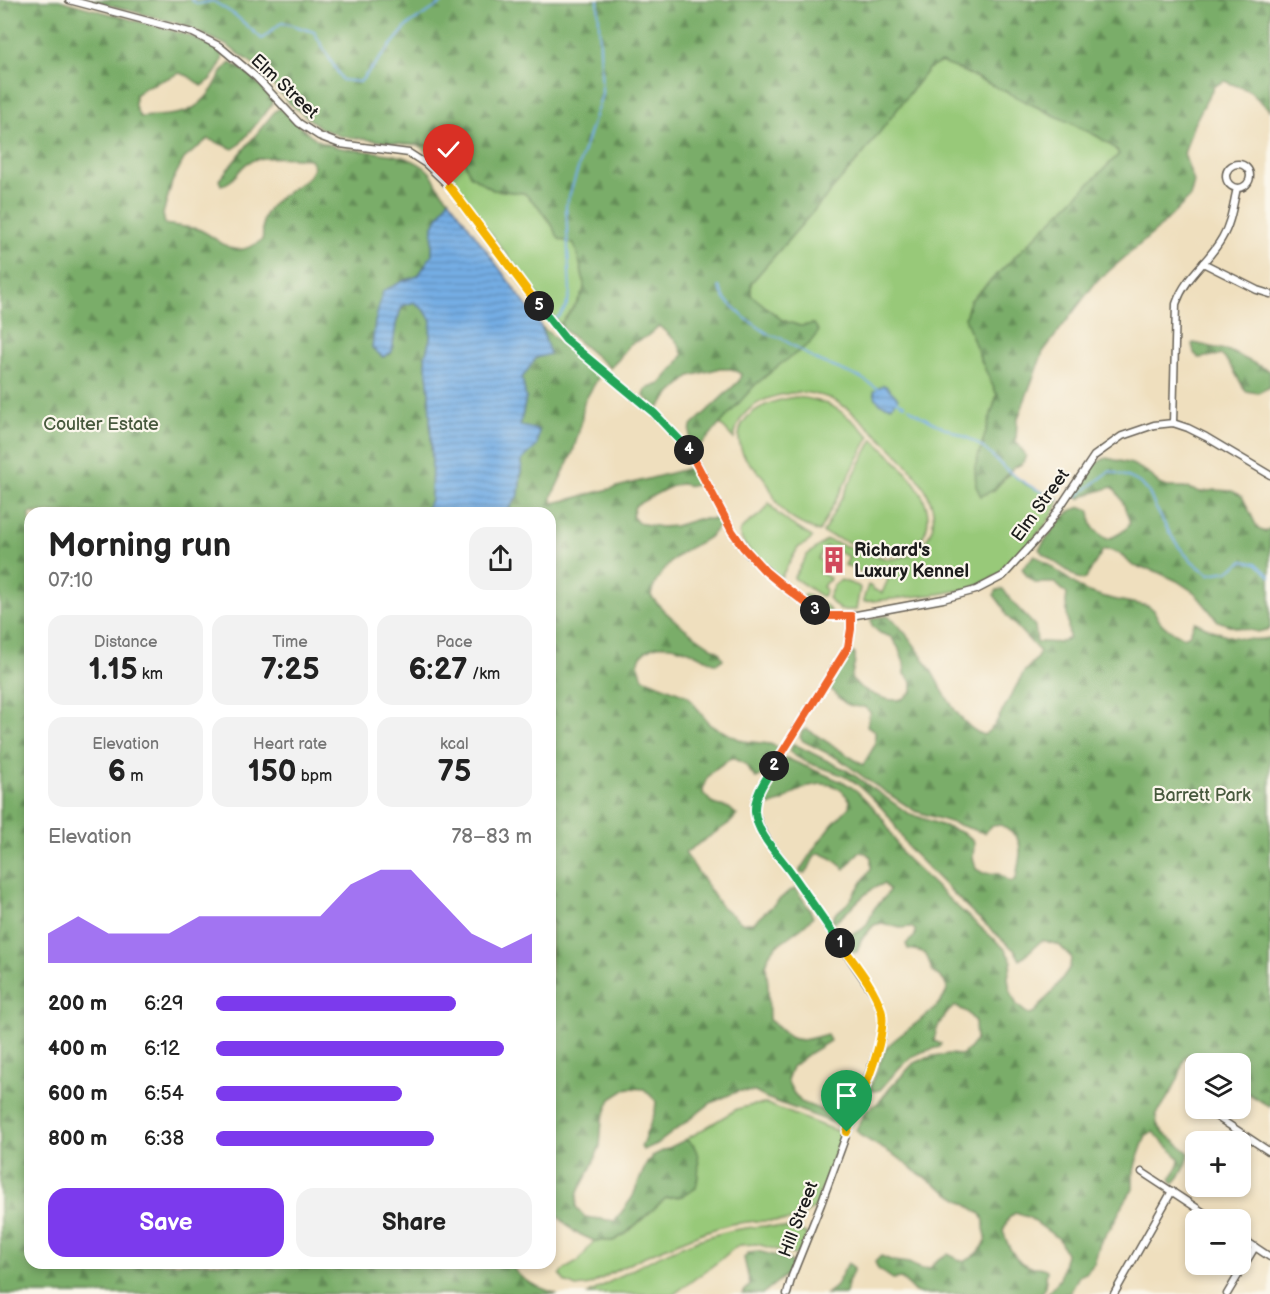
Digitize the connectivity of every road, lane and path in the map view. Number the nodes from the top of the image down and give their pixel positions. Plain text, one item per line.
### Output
1 (69, 0) edge
2 (1237, 188) dead end
3 (1203, 263) junction
4 (1270, 294) edge
5 (1173, 423) junction
6 (1270, 476) edge
7 (851, 616) junction
8 (1220, 1119) edge
9 (1270, 1152) edge
10 (1142, 1172) dead end
11 (1172, 1191) junction
12 (1199, 1209) edge
13 (1251, 1244) edge
14 (1255, 1247) junction
15 (1270, 1257) edge
16 (787, 1294) edge
17 (1114, 1294) edge
18 (1227, 1294) edge

1 - 7 street, Elm Street
2 - 3 street
3 - 4 street
3 - 5 street
5 - 6 street
5 - 7 street, Elm Street
7 - 16 street, Hill Street
8 - 9 street
10 - 11 street
11 - 12 street
11 - 17 street
13 - 14 street
14 - 15 street
14 - 18 street

